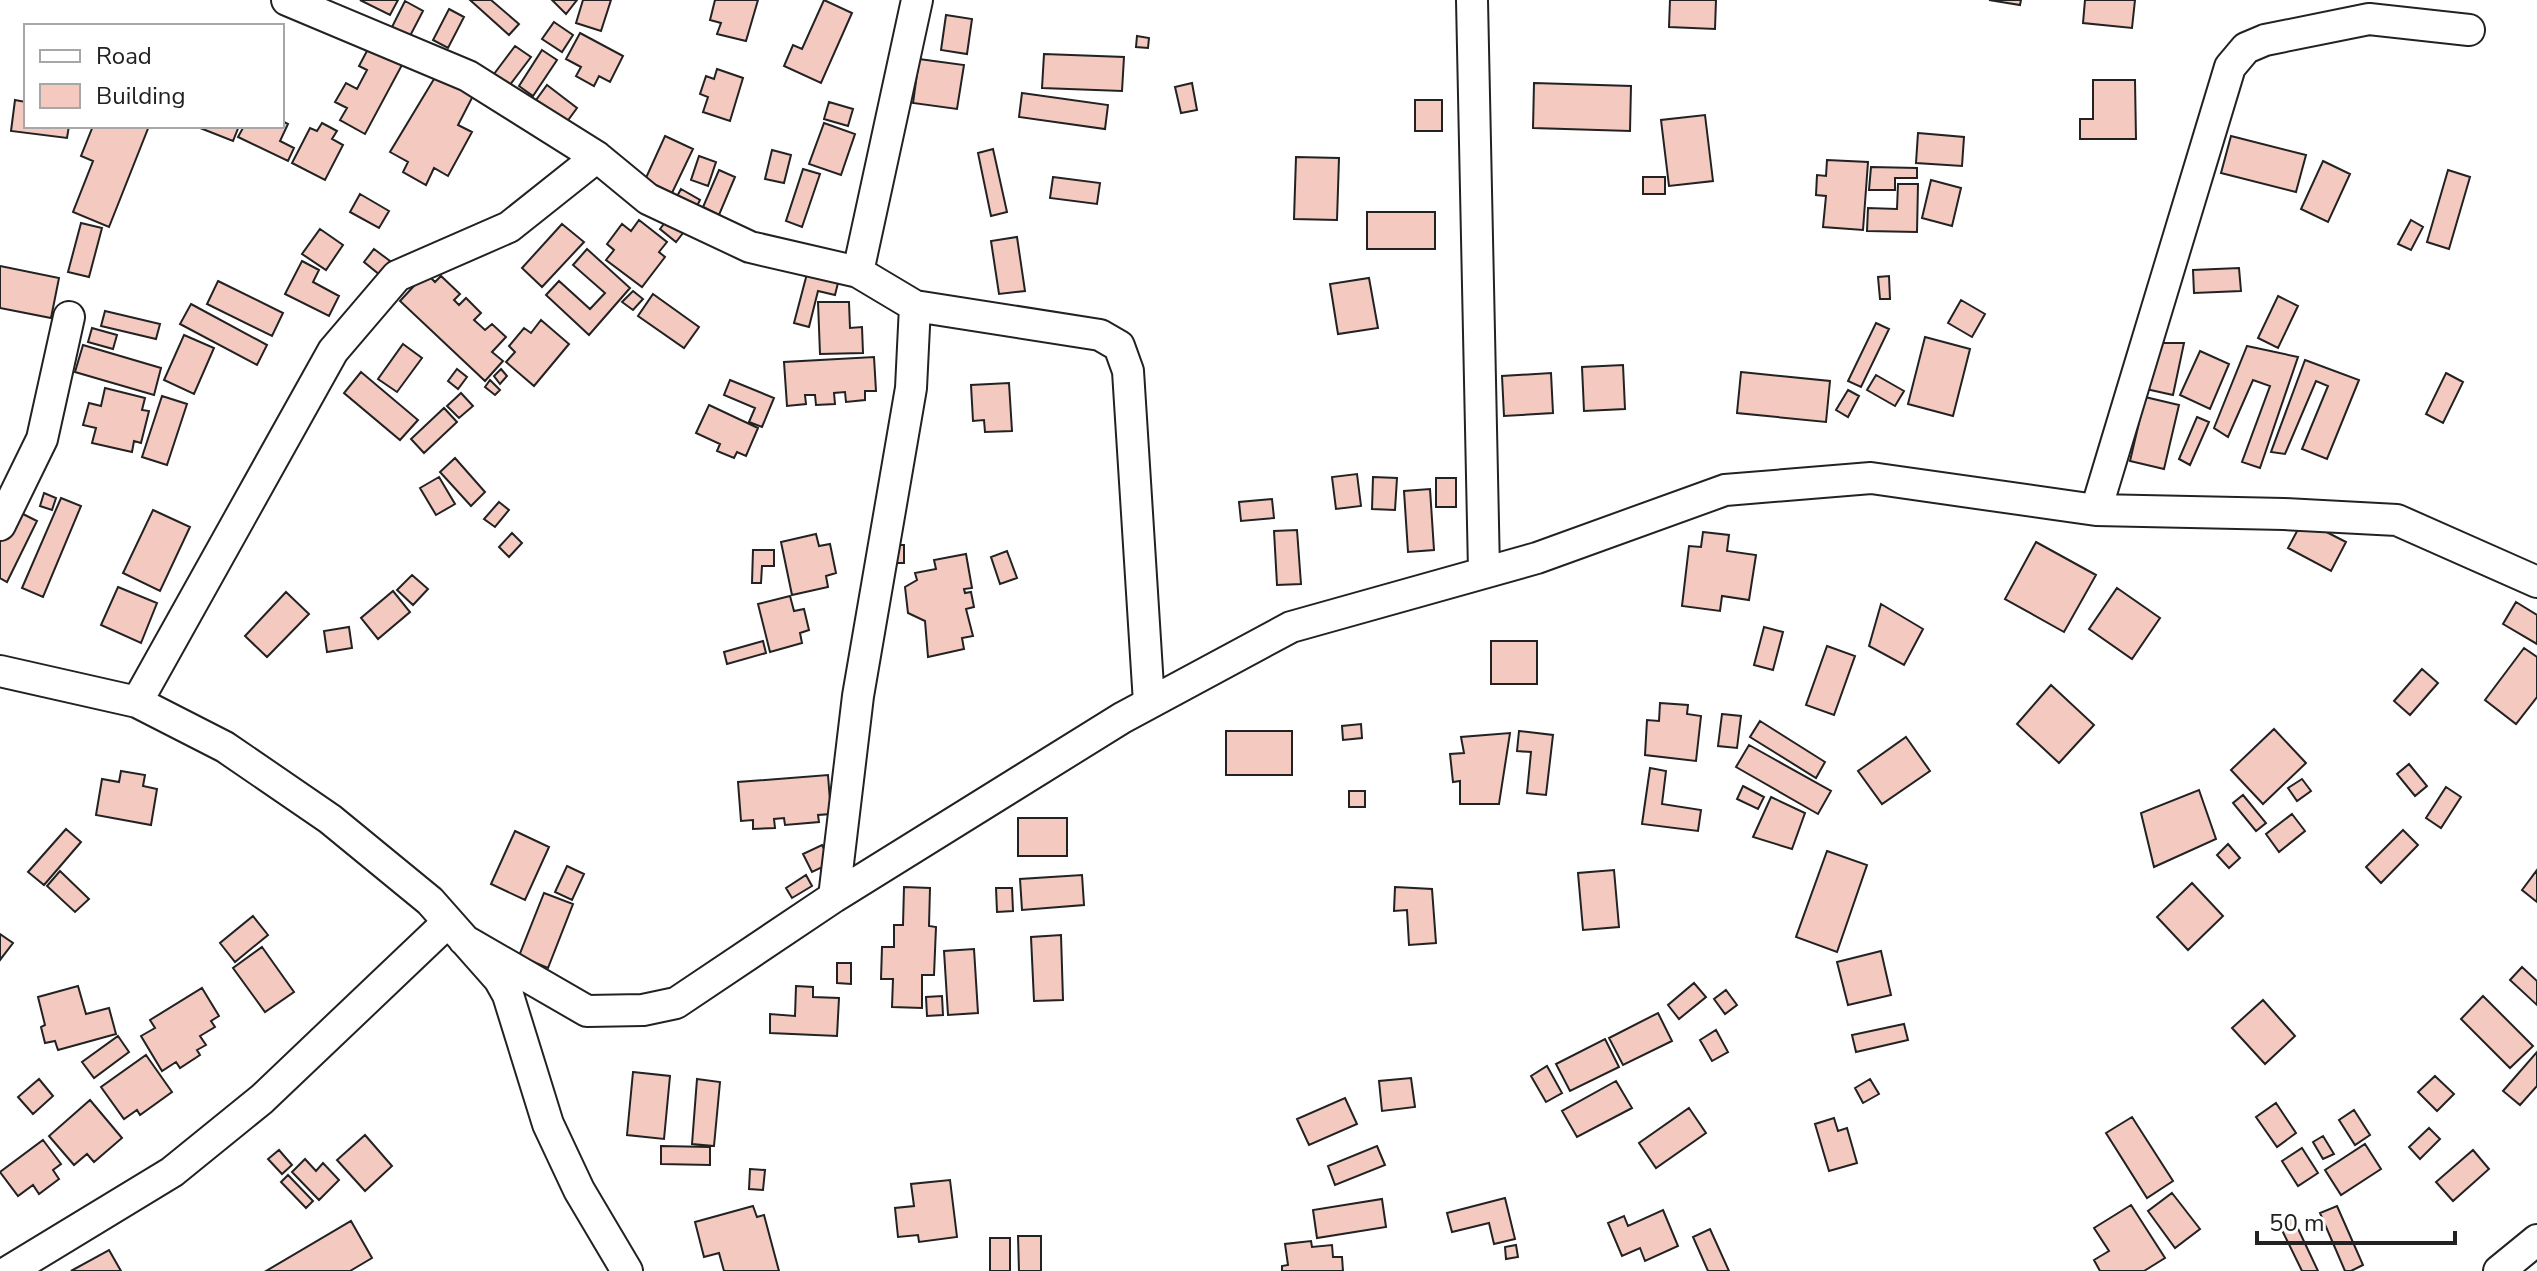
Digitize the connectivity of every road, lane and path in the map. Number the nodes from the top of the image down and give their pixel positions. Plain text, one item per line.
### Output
1 (287, 0) edge
2 (917, 0) edge
3 (1472, 0) edge
4 (2469, 30) dead end
5 (597, 157) junction
6 (858, 272) junction
7 (915, 306) junction
8 (69, 317) dead end
9 (2096, 510) junction
10 (0, 525) edge
11 (1484, 571) junction
12 (2537, 582) edge
13 (0, 671) edge
14 (137, 702) junction
15 (1149, 703) junction
16 (834, 897) junction
17 (456, 931) junction
18 (2537, 1240) edge
19 (613, 1265) edge
20 (9, 1271) edge
21 (2499, 1271) edge

1 - 5 street
2 - 6 street
3 - 11 street
4 - 9 street
5 - 6 street
5 - 14 street
6 - 7 street
7 - 15 street
7 - 16 street
8 - 10 street
9 - 11 street
9 - 12 street
11 - 15 street
13 - 14 street
14 - 17 street
15 - 16 street
16 - 17 street
17 - 19 street
17 - 20 street
18 - 21 street

